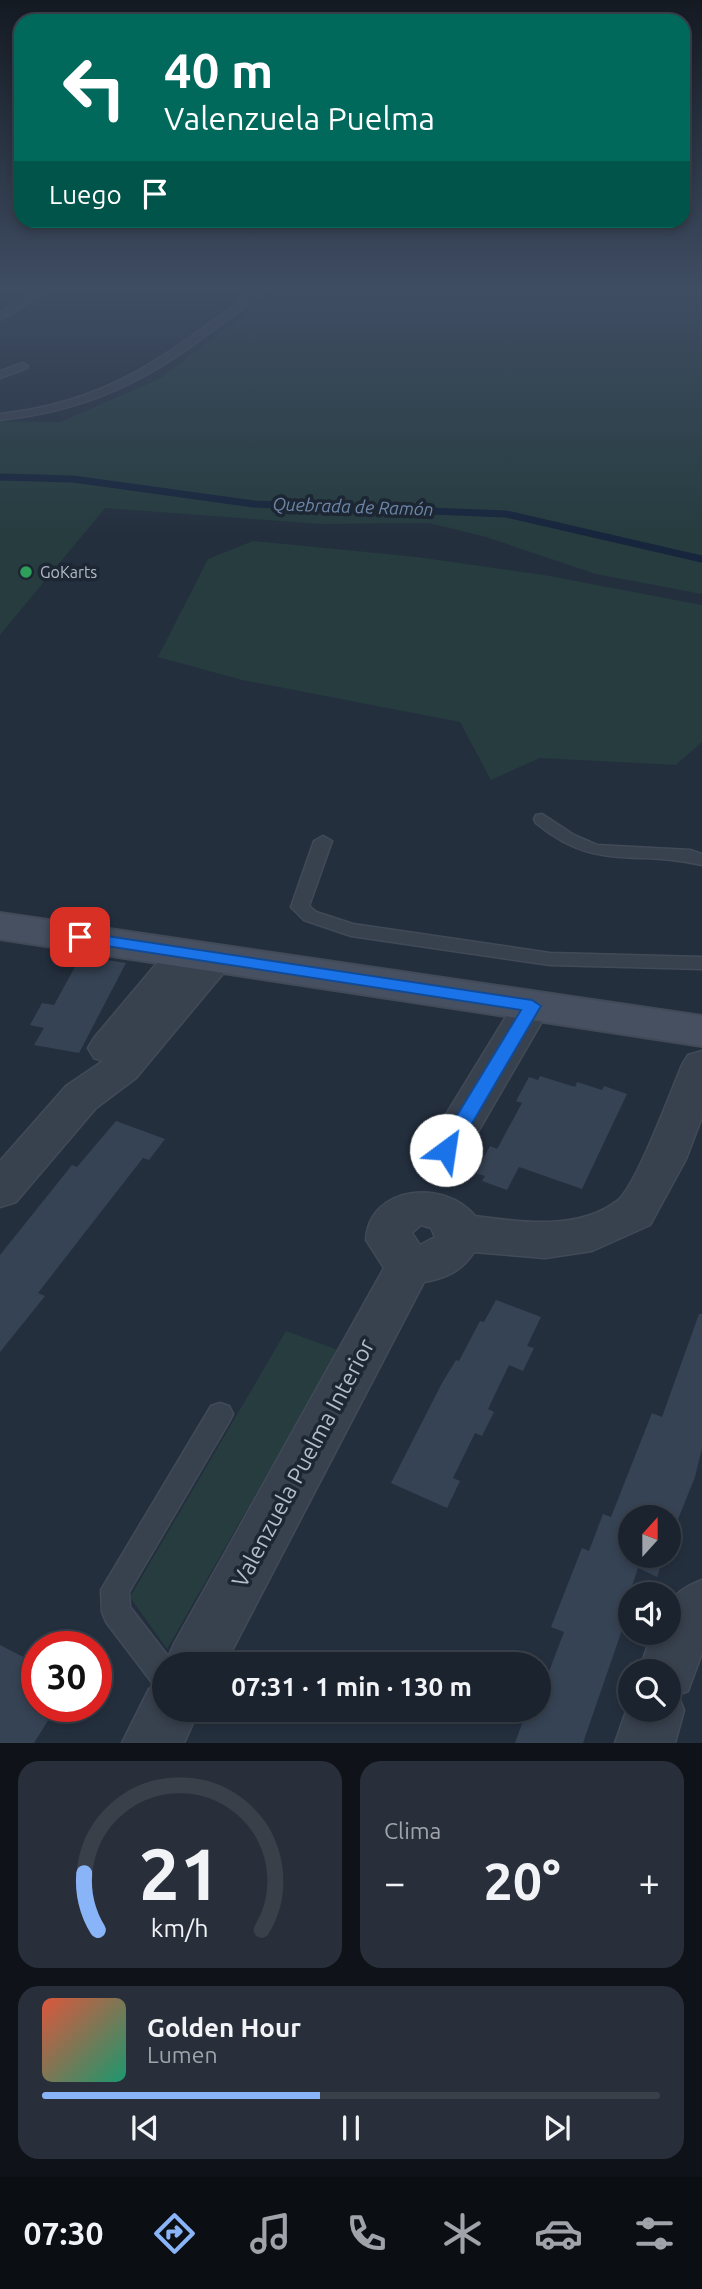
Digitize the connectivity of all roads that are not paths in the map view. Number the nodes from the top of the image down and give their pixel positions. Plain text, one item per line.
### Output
1 (144, 372) edge
2 (0, 417) edge
3 (542, 819) dead end
4 (323, 841) dead end
5 (702, 860) edge
6 (0, 926) edge
7 (201, 956) junction
8 (702, 963) edge
9 (532, 1006) junction
10 (702, 1031) edge
11 (702, 1065) edge
12 (446, 1150) dead end
13 (0, 1190) edge
14 (220, 1414) dead end
15 (702, 1607) edge
16 (200, 1652) edge
17 (152, 1659) edge
18 (672, 1659) edge
19 (163, 1722) edge
20 (651, 1722) edge
21 (152, 1743) edge
22 (645, 1743) edge

1 - 2 lane
3 - 5 lane
4 - 8 lane
6 - 7 street
7 - 9 street
7 - 13 street
9 - 10 street
9 - 12 street
11 - 16 street, Valenzuela Puelma Interior
14 - 17 lane
15 - 18 street
19 - 21 street
20 - 22 street

